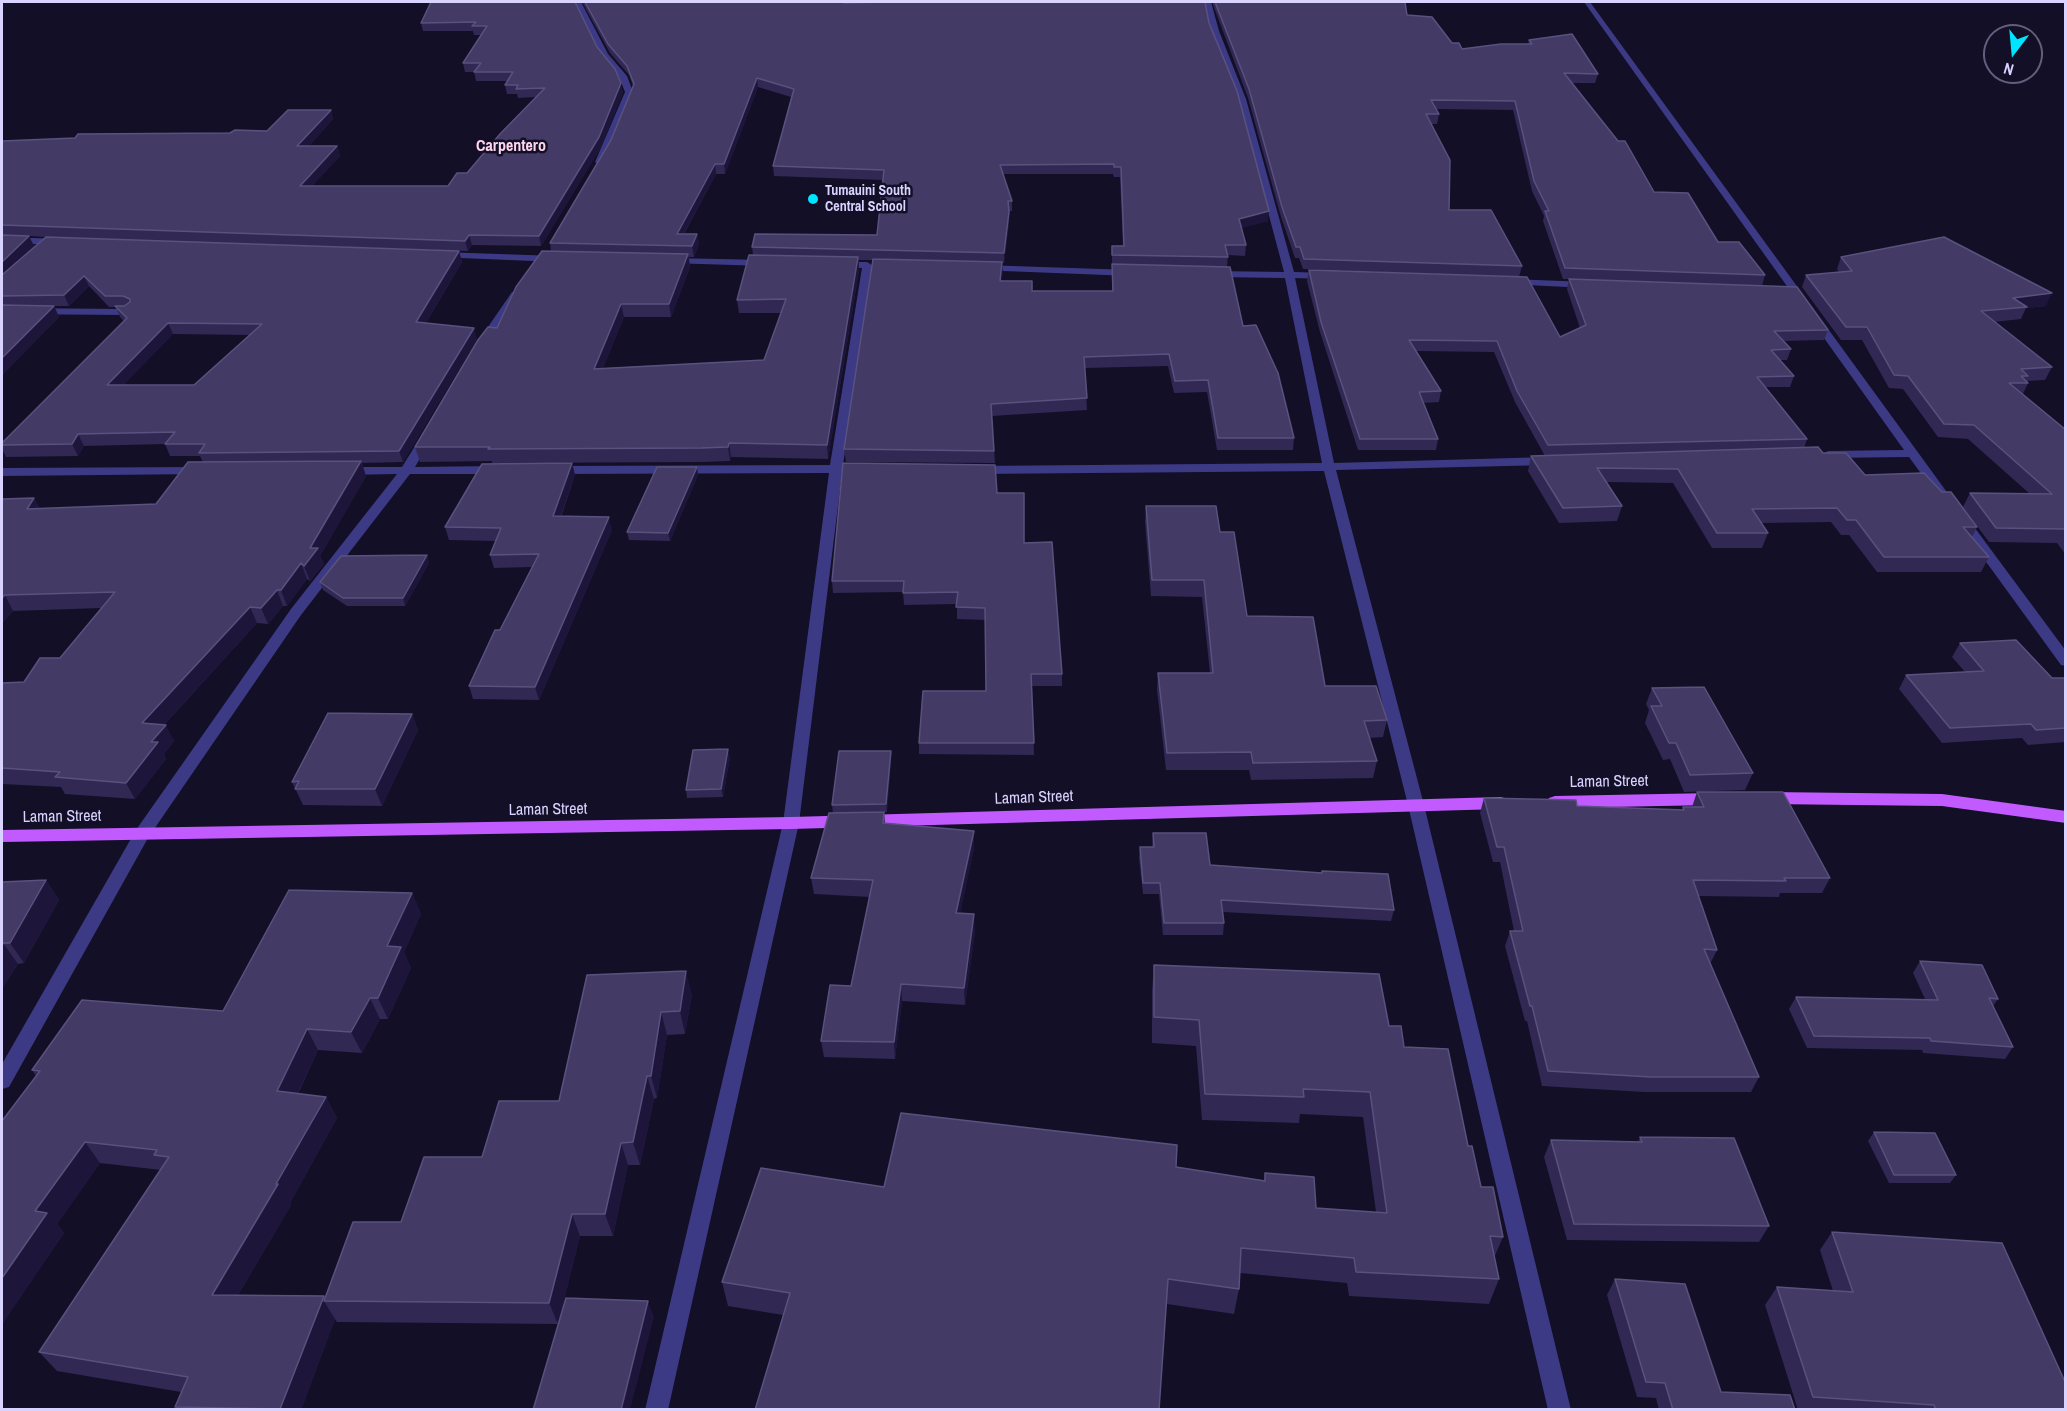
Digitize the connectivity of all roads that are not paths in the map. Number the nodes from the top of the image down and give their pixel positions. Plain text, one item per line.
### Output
1 (578, 2) edge
2 (1208, 2) edge
3 (1587, 2) edge
4 (590, 178) edge
5 (2, 240) edge
6 (48, 241) junction
7 (72, 242) edge
8 (423, 255) edge
9 (33, 256) edge
10 (576, 260) edge
11 (657, 261) edge
12 (786, 264) edge
13 (821, 264) edge
14 (973, 268) edge
15 (1149, 273) edge
16 (1196, 273) edge
17 (1289, 274) junction
18 (1336, 276) edge
19 (1501, 282) edge
20 (1595, 285) edge
21 (521, 287) edge
22 (2, 311) edge
23 (128, 312) edge
24 (475, 353) edge
25 (435, 422) edge
26 (1912, 453) junction
27 (1816, 455) edge
28 (1567, 461) edge
29 (1329, 467) junction
30 (836, 468) junction
31 (859, 469) edge
32 (513, 470) edge
33 (537, 470) edge
34 (964, 470) edge
35 (216, 471) edge
36 (334, 471) edge
37 (406, 471) junction
38 (2, 472) edge
39 (2066, 662) edge
40 (1731, 798) edge
41 (1754, 798) edge
42 (1416, 805) junction
43 (2066, 817) edge
44 (791, 823) junction
45 (142, 834) junction
46 (2, 836) edge
47 (2, 1081) edge
48 (656, 1410) edge
49 (1560, 1410) edge

1 - 4 street
2 - 17 street
3 - 26 street
5 - 6 street
6 - 7 street
6 - 9 street
8 - 10 street
11 - 12 street
13 - 30 street
14 - 15 street
16 - 17 street
17 - 18 street
17 - 29 street
19 - 20 street
21 - 24 street
22 - 23 street
25 - 37 street
26 - 27 street
26 - 39 street
28 - 29 street
29 - 34 street
29 - 42 street
30 - 31 street
30 - 33 street
30 - 44 street
32 - 37 street
35 - 38 street
36 - 37 street
37 - 45 street
40 - 42 main road, Laman Street
41 - 43 main road
42 - 44 main road, Laman Street
42 - 49 street
44 - 45 main road, Laman Street
44 - 48 street
45 - 46 main road, Laman Street
45 - 47 street

